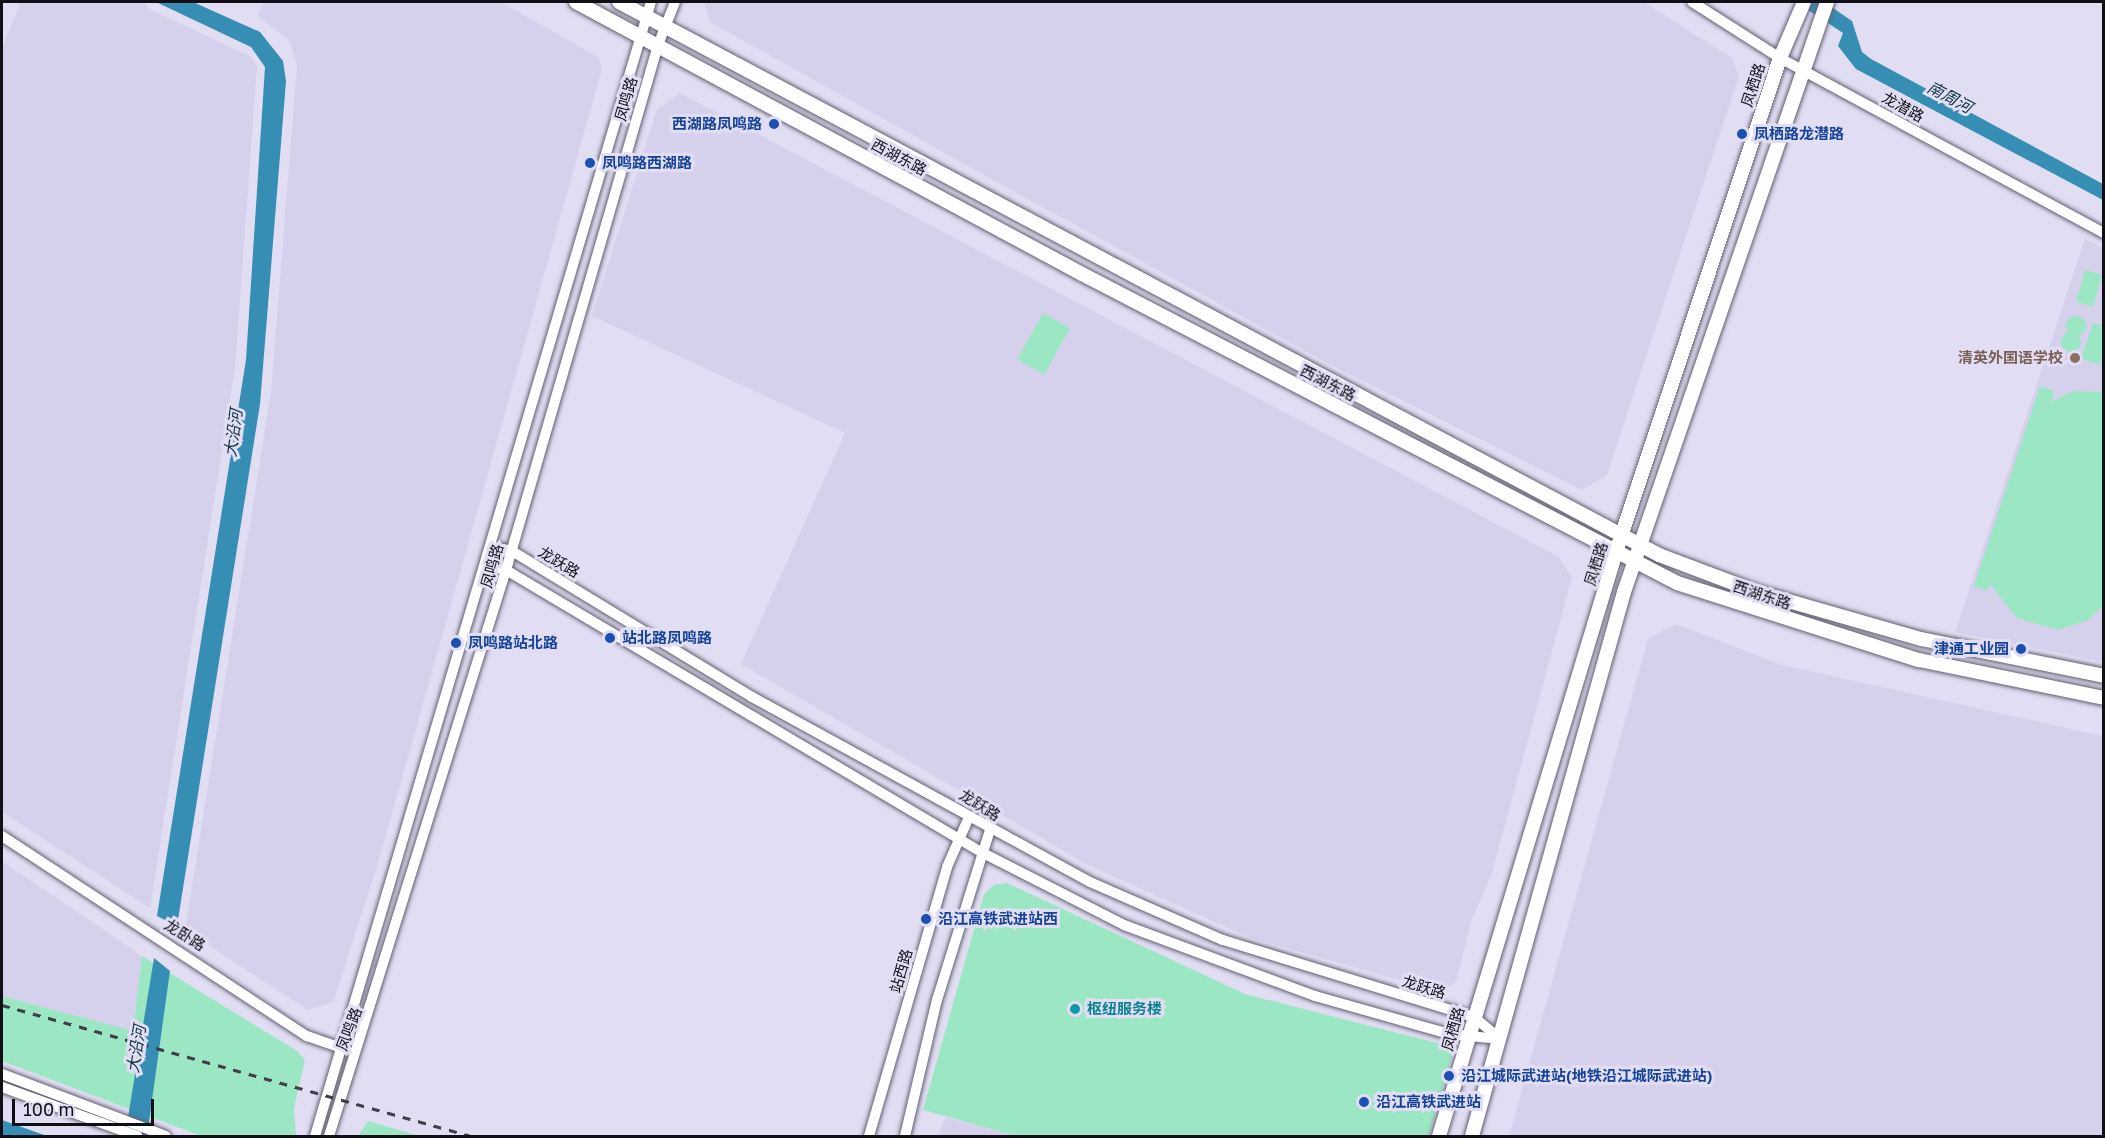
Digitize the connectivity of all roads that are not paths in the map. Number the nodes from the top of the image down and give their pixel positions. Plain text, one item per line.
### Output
1 (576, 2) edge
2 (619, 2) edge
3 (651, 2) edge
4 (675, 2) edge
5 (1692, 2) edge
6 (1827, 2) edge
7 (1802, 4) edge
8 (645, 15) junction
9 (665, 25) junction
10 (638, 34) junction
11 (658, 45) junction
12 (1780, 58) junction
13 (1801, 68) junction
14 (2103, 233) edge
15 (1622, 535) junction
16 (1639, 544) junction
17 (493, 547) junction
18 (512, 551) junction
19 (1616, 552) junction
20 (1634, 562) junction
21 (487, 566) junction
22 (506, 570) junction
23 (2103, 676) edge
24 (2103, 698) edge
25 (969, 817) junction
26 (990, 830) junction
27 (2, 836) edge
28 (962, 840) junction
29 (981, 852) junction
30 (1474, 1017) junction
31 (1468, 1037) junction
32 (1500, 1039) junction
33 (342, 1048) junction
34 (356, 1052) junction
35 (2, 1074) edge
36 (2, 1087) edge
37 (121, 1123) junction
38 (137, 1137) edge
39 (166, 1137) edge
40 (315, 1137) edge
41 (329, 1137) edge
42 (869, 1137) edge
43 (906, 1137) edge
44 (1439, 1137) edge
45 (1472, 1137) edge

1 - 10 main road, 西湖东路
2 - 8 main road, 西湖东路
3 - 8 street, 凤鸣路
4 - 9 street, 凤鸣路
5 - 12 street, 龙潜路
6 - 13 main road
7 - 12 main road, 凤栖路
8 - 9 main road, 西湖东路
8 - 10 street, 凤鸣路
9 - 11 street, 凤鸣路
9 - 15 main road, 西湖东路
10 - 11 main road, 西湖东路
10 - 17 street, 凤鸣路
11 - 18 street, 凤鸣路
11 - 19 main road, 西湖东路
12 - 13 street, 龙潜路
12 - 15 main road, 凤栖路
13 - 14 street, 龙潜路
13 - 16 main road
15 - 16 main road, 西湖东路
15 - 19 main road, 凤栖路
16 - 20 main road
16 - 23 main road, 西湖东路
17 - 18 street, 龙跃路
17 - 21 street, 凤鸣路
18 - 22 street, 凤鸣路
18 - 25 street, 龙跃路
19 - 20 main road, 西湖东路
19 - 30 main road, 凤栖路
20 - 24 main road, 西湖东路
20 - 32 main road
21 - 22 street
21 - 33 street, 凤鸣路
22 - 28 street
22 - 34 street, 凤鸣路
25 - 26 street, 龙跃路
25 - 28 street, 站西路
26 - 29 street
26 - 30 street, 龙跃路
27 - 33 street, 龙卧路
28 - 29 street
28 - 42 street, 站西路
29 - 31 street
29 - 43 street
30 - 31 main road, 凤栖路
30 - 32 street, 龙跃路
31 - 32 street
31 - 44 main road, 凤栖路
32 - 45 main road
33 - 34 street, 龙卧路
33 - 40 street, 凤鸣路
34 - 41 street, 凤鸣路
35 - 37 street
36 - 37 street
37 - 38 street
37 - 39 street

